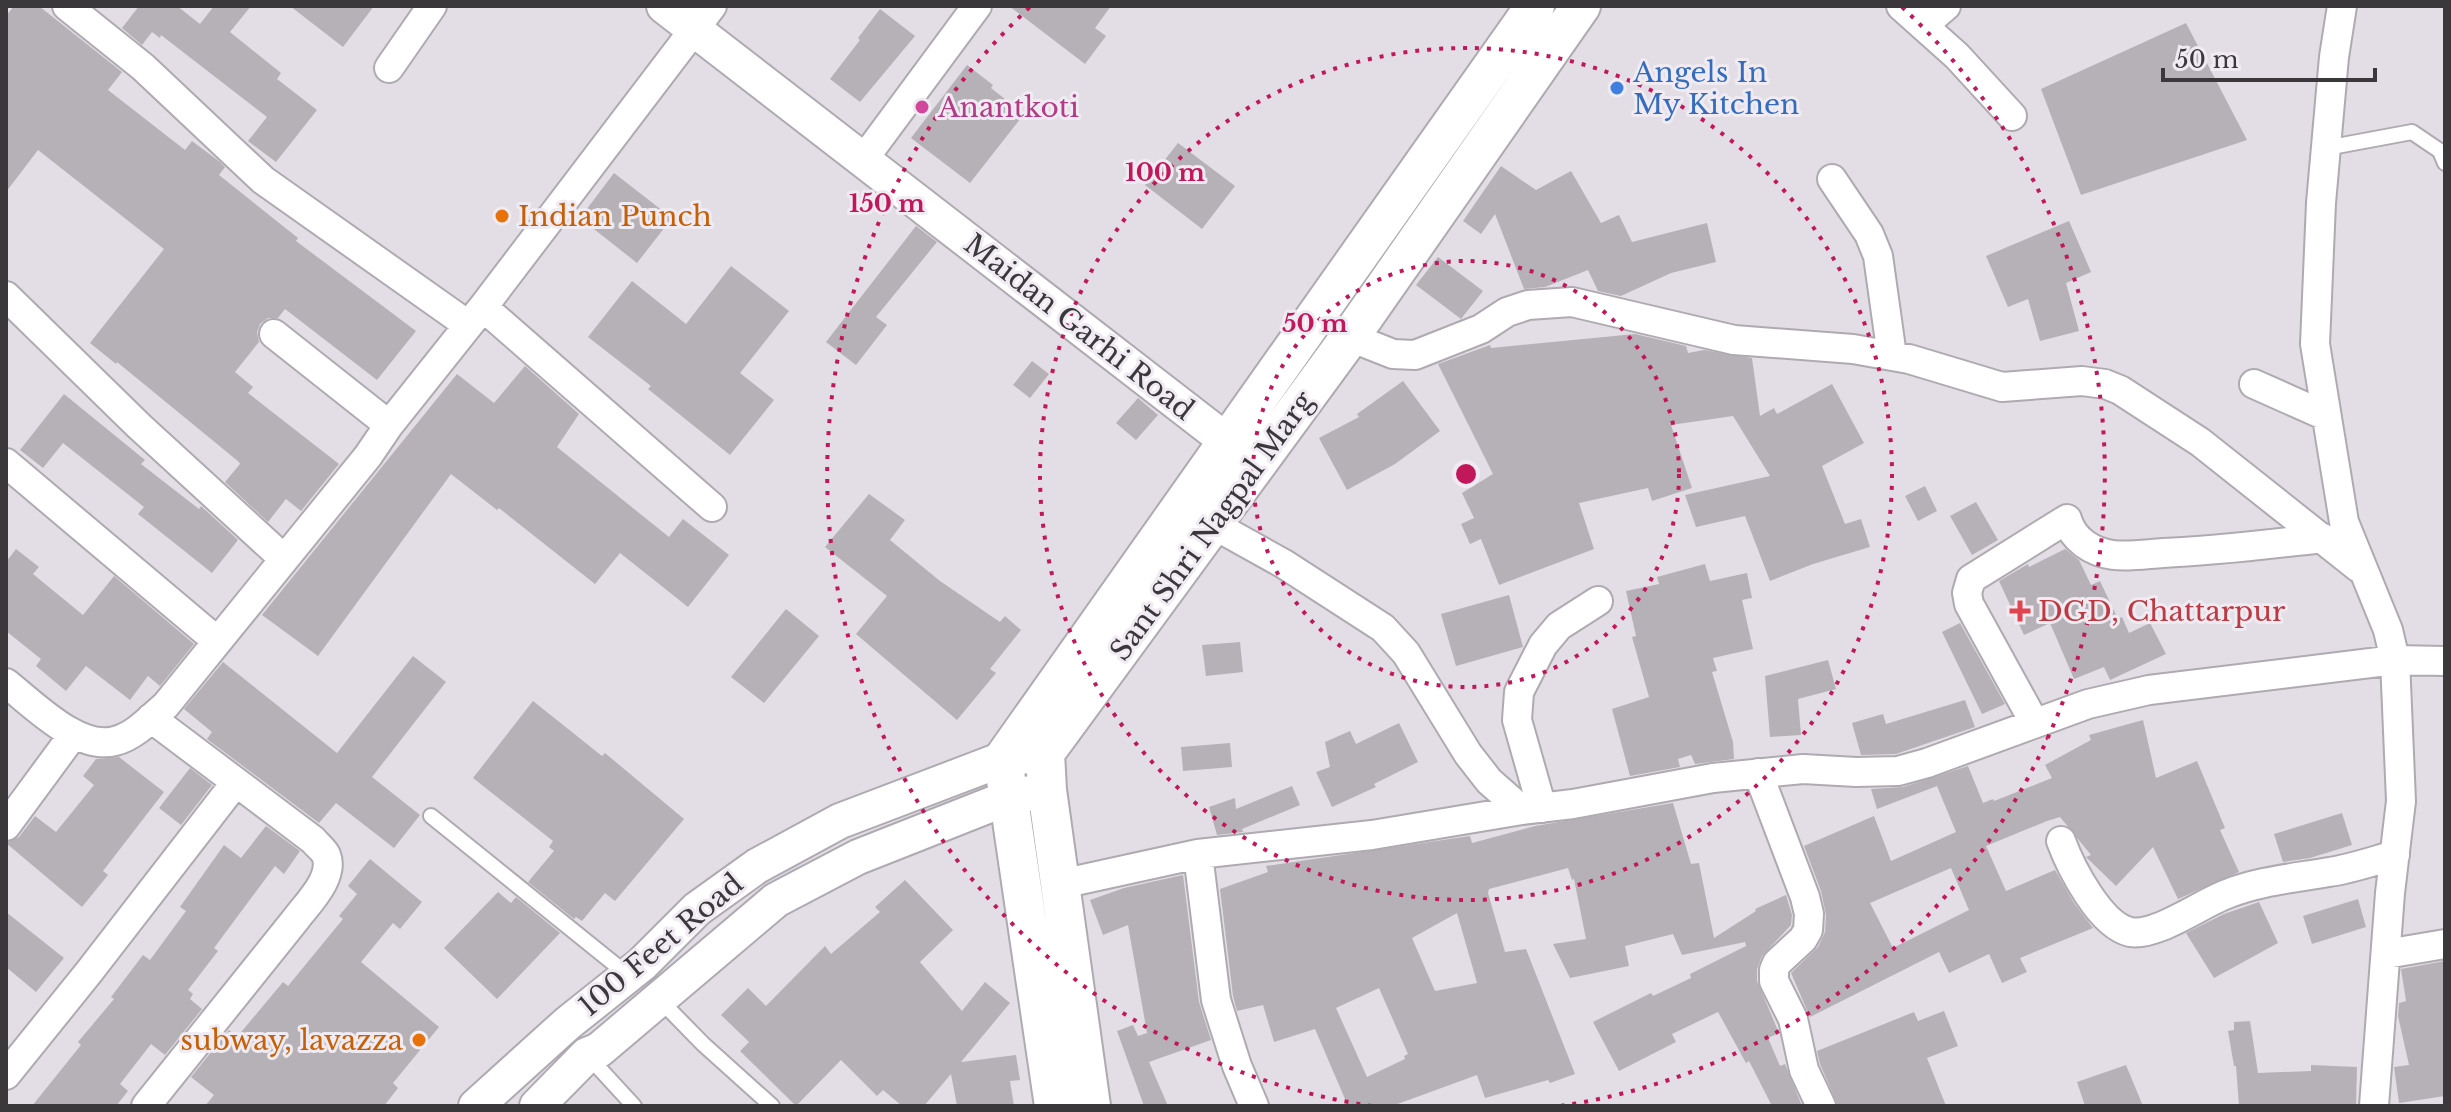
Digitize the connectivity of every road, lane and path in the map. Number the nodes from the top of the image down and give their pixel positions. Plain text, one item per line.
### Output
1 (67, 6) edge
2 (432, 6) edge
3 (664, 6) edge
4 (977, 6) edge
5 (1535, 6) edge
6 (1581, 6) edge
7 (1901, 6) edge
8 (1946, 6) edge
9 (2342, 6) edge
10 (704, 18) edge
11 (1924, 25) junction
12 (389, 68) dead end
13 (2012, 116) dead end
14 (2326, 148) junction
15 (863, 160) junction
16 (2445, 163) edge
17 (1832, 179) dead end
18 (6, 296) edge
19 (475, 316) junction
20 (274, 334) dead end
21 (1350, 337) junction
22 (1892, 356) junction
23 (2254, 384) dead end
24 (2326, 416) junction
25 (389, 425) junction
26 (1228, 442) junction
27 (6, 463) edge
28 (712, 507) dead end
29 (1214, 525) junction
30 (2323, 538) junction
31 (283, 558) junction
32 (2366, 574) junction
33 (1598, 601) dead end
34 (217, 641) junction
35 (2395, 660) junction
36 (2445, 661) edge
37 (6, 683) edge
38 (151, 718) junction
39 (2034, 722) junction
40 (73, 735) junction
41 (1003, 759) junction
42 (1046, 772) junction
43 (1758, 773) junction
44 (236, 782) junction
45 (1010, 797) junction
46 (1532, 809) junction
47 (431, 816) dead end
48 (6, 826) edge
49 (2061, 841) dead end
50 (1198, 854) junction
51 (2395, 855) junction
52 (1061, 884) junction
53 (2445, 944) edge
54 (2386, 954) junction
55 (628, 975) junction
56 (659, 999) junction
57 (587, 1055) junction
58 (6, 1075) edge
59 (146, 1106) edge
60 (476, 1106) edge
61 (537, 1106) edge
62 (634, 1106) edge
63 (772, 1106) edge
64 (1054, 1106) edge
65 (1091, 1106) edge
66 (1254, 1106) edge
67 (1821, 1106) edge
68 (2374, 1106) edge

1 - 19 street
2 - 12 street
3 - 10 street, Maidan Garhi Road
4 - 15 street
5 - 26 main road, Sant Shri Nagpal Marg
6 - 21 main road, Sant Shri Nagpal Marg
7 - 11 street
8 - 11 street
9 - 14 street
10 - 15 street, Maidan Garhi Road
10 - 19 street
11 - 13 street
14 - 16 lane
14 - 24 street
15 - 26 street, Maidan Garhi Road
17 - 22 street
18 - 31 street
19 - 25 street
19 - 28 street
20 - 25 street
21 - 22 street
21 - 29 main road, Sant Shri Nagpal Marg
22 - 30 street
23 - 24 street
24 - 32 street
25 - 31 street
26 - 41 main road, Sant Shri Nagpal Marg
27 - 34 street
29 - 42 main road, Sant Shri Nagpal Marg
29 - 46 street
30 - 32 street
30 - 39 street
31 - 34 street
32 - 35 street
33 - 46 street
34 - 38 street
35 - 36 street
35 - 39 street
35 - 51 street
37 - 40 street
38 - 40 street
38 - 44 street
39 - 43 street
40 - 48 street
41 - 42 street, 100 Feet Road
41 - 45 main road
41 - 55 street, 100 Feet Road
42 - 45 street, 100 Feet Road
42 - 52 main road
43 - 46 street
43 - 67 street
44 - 58 street
44 - 59 street
45 - 56 street, 100 Feet Road
45 - 64 main road
46 - 50 street
47 - 55 lane
49 - 51 street
50 - 52 street
50 - 66 street
51 - 54 street
52 - 65 main road
53 - 54 street
54 - 68 street
55 - 60 street, 100 Feet Road
56 - 57 street, 100 Feet Road
56 - 63 lane
57 - 61 street, 100 Feet Road
57 - 62 lane

